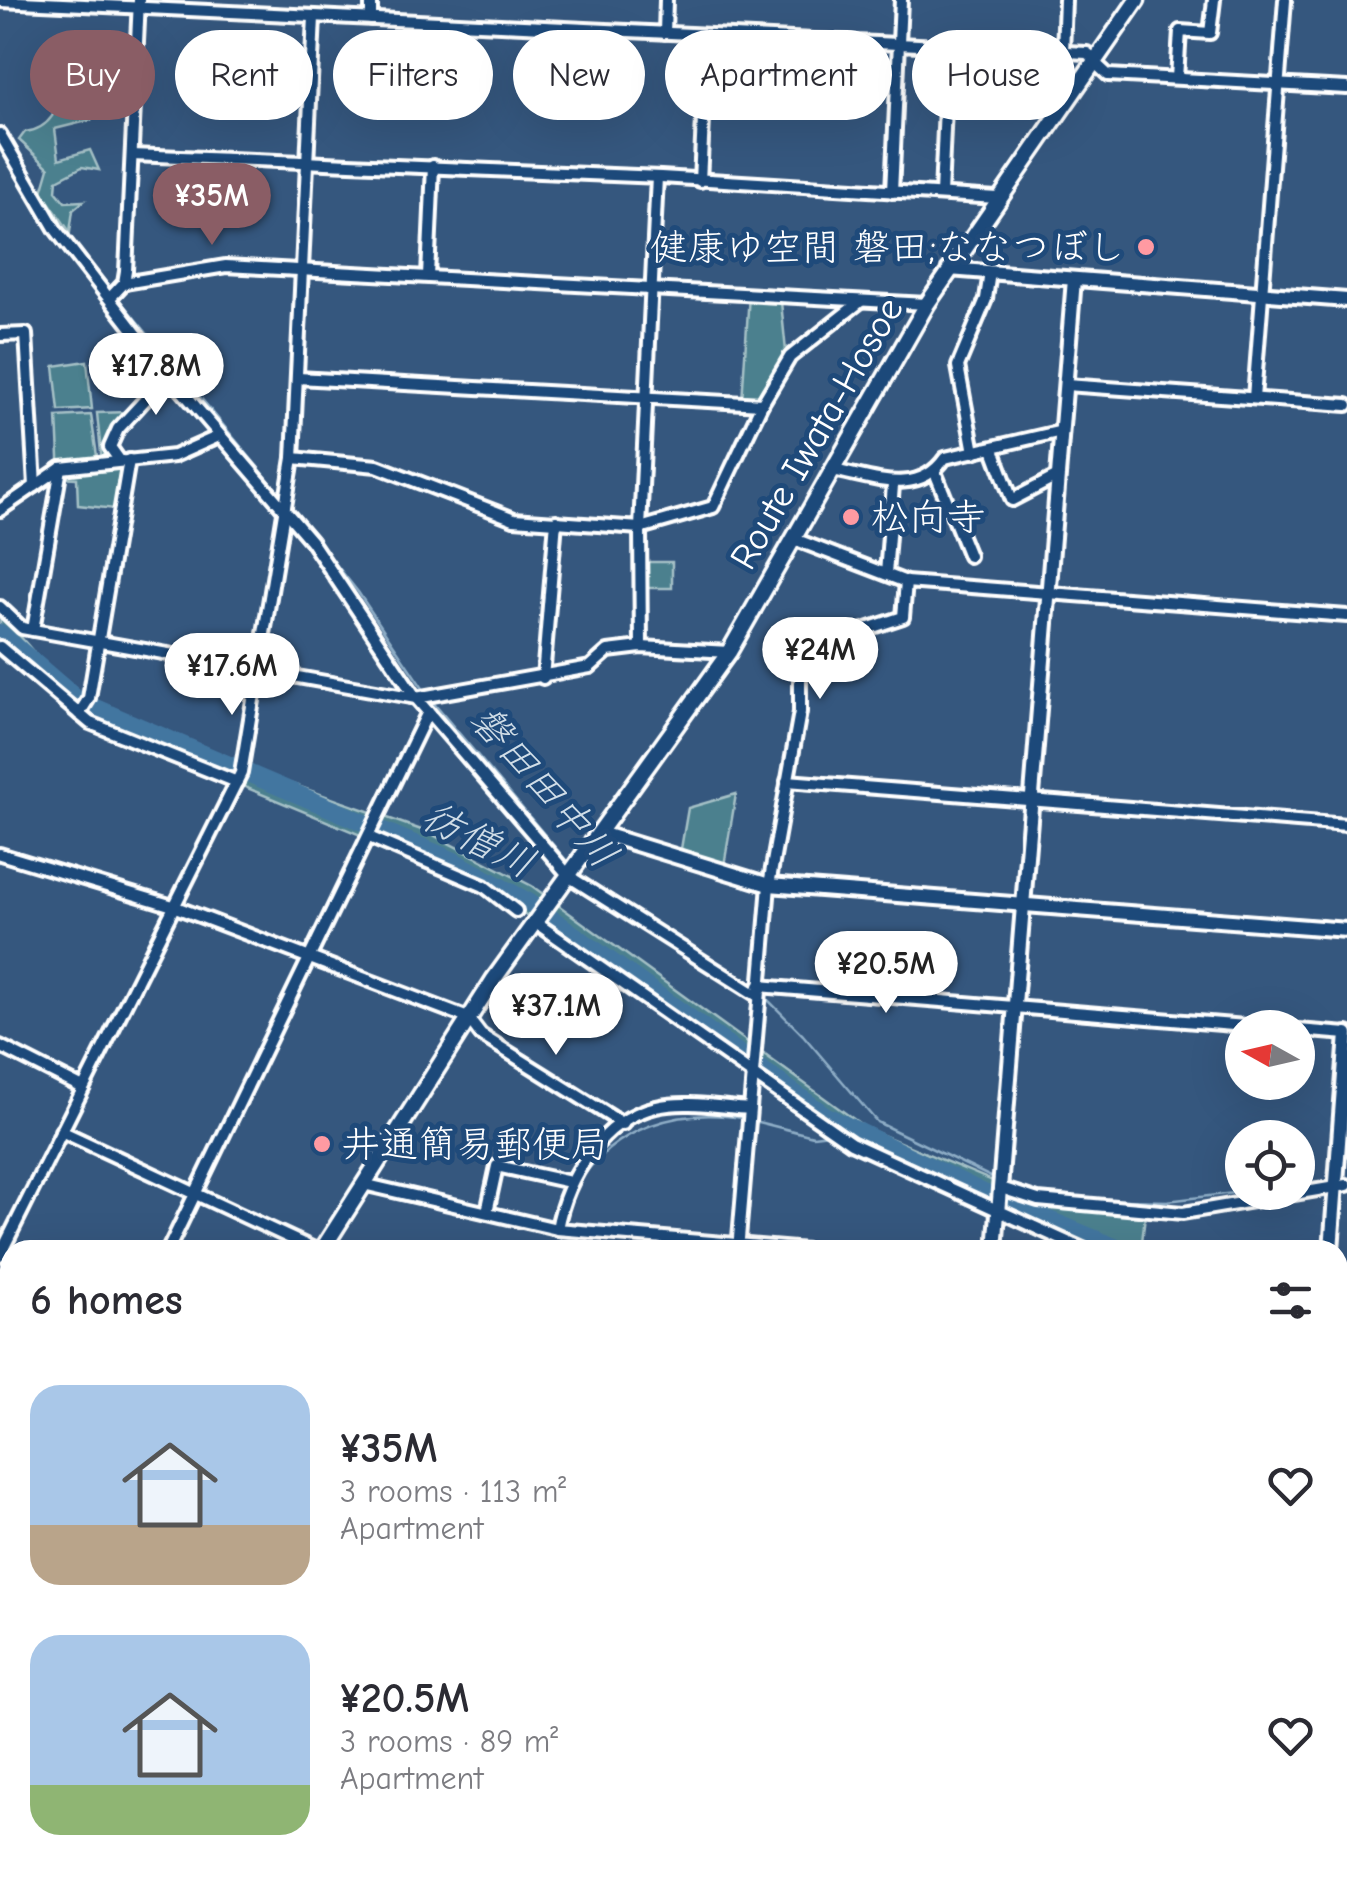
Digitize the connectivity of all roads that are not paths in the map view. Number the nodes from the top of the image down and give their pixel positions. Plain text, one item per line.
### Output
1 (371, 0) edge
2 (666, 0) edge
3 (901, 0) edge
4 (1065, 0) edge
5 (1137, 0) edge
6 (1214, 0) edge
7 (1286, 0) edge
8 (0, 1) edge
9 (139, 4) edge
10 (314, 16) junction
11 (370, 19) junction
12 (665, 30) edge
13 (1064, 30) edge
14 (665, 33) edge
15 (892, 45) edge
16 (898, 45) junction
17 (912, 46) edge
18 (1075, 52) edge
19 (1095, 61) junction
20 (1177, 78) junction
21 (1278, 84) junction
22 (1347, 88) edge
23 (703, 120) edge
24 (944, 120) edge
25 (0, 134) edge
26 (132, 155) junction
27 (307, 162) junction
28 (433, 166) junction
29 (657, 177) junction
30 (700, 181) junction
31 (892, 192) junction
32 (941, 194) junction
33 (998, 198) junction
34 (302, 269) junction
35 (949, 269) junction
36 (990, 272) junction
37 (428, 276) junction
38 (1074, 278) junction
39 (124, 283) junction
40 (652, 289) junction
41 (1261, 293) junction
42 (110, 298) junction
43 (863, 300) junction
44 (1347, 300) edge
45 (927, 304) junction
46 (0, 335) edge
47 (168, 375) junction
48 (298, 378) junction
49 (1066, 385) junction
50 (646, 396) junction
51 (1254, 398) junction
52 (762, 404) junction
53 (1347, 405) edge
54 (1062, 431) junction
55 (219, 436) junction
56 (992, 449) junction
57 (974, 452) junction
58 (293, 458) junction
59 (125, 461) junction
60 (61, 468) junction
61 (832, 470) junction
62 (935, 472) junction
63 (1058, 476) junction
64 (894, 485) junction
65 (35, 486) junction
66 (0, 510) edge
67 (288, 513) junction
68 (556, 521) junction
69 (640, 528) junction
70 (794, 539) junction
71 (969, 556) dead end
72 (886, 574) junction
73 (906, 582) junction
74 (1050, 594) junction
75 (0, 607) edge
76 (1347, 616) edge
77 (32, 630) junction
78 (98, 642) junction
79 (0, 647) edge
80 (641, 647) junction
81 (728, 652) junction
82 (262, 670) junction
83 (542, 678) junction
84 (416, 698) junction
85 (428, 712) junction
86 (79, 714) junction
87 (239, 778) junction
88 (788, 782) junction
89 (1033, 800) junction
90 (1347, 825) edge
91 (600, 832) junction
92 (369, 837) junction
93 (0, 854) edge
94 (570, 877) junction
95 (768, 885) junction
96 (1024, 904) junction
97 (174, 906) junction
98 (516, 911) dead end
99 (535, 922) junction
100 (1347, 930) edge
101 (313, 956) junction
102 (759, 991) junction
103 (1017, 1006) junction
104 (468, 1018) junction
105 (1225, 1024) edge
106 (1315, 1031) edge
107 (1347, 1034) edge
108 (0, 1046) edge
109 (752, 1073) junction
110 (83, 1088) junction
111 (750, 1110) junction
112 (623, 1124) junction
113 (62, 1131) junction
114 (570, 1182) junction
115 (363, 1184) junction
116 (1341, 1186) edge
117 (1001, 1188) junction
118 (197, 1194) junction
119 (487, 1212) junction
120 (999, 1212) junction
121 (556, 1229) junction
122 (8, 1240) edge
123 (173, 1240) edge
124 (297, 1240) edge
125 (326, 1240) edge
126 (668, 1240) edge
127 (740, 1240) edge
128 (996, 1240) edge
129 (1062, 1240) edge
130 (1333, 1240) edge

1 - 11 street
2 - 12 street
3 - 16 street
4 - 13 street
5 - 19 main road, Route Iwata-Hosoe
6 - 20 street
7 - 21 street
8 - 9 street
9 - 10 street
9 - 26 street
10 - 11 street
10 - 27 street
11 - 14 street
15 - 16 street
16 - 17 street
16 - 31 street
18 - 19 street
19 - 20 street
19 - 33 main road, Route Iwata-Hosoe
20 - 21 street
21 - 22 street
21 - 41 street
23 - 30 street
24 - 32 street
25 - 42 street
26 - 27 street
26 - 39 street
27 - 28 street
27 - 34 street
28 - 29 street
28 - 37 street
29 - 30 street
29 - 40 street
30 - 31 street
31 - 32 street
32 - 33 street
33 - 35 main road, Route Iwata-Hosoe
34 - 37 street
34 - 39 street
34 - 48 street
35 - 36 street
35 - 45 main road, Route Iwata-Hosoe
36 - 38 street
36 - 57 street
37 - 40 street
38 - 41 street
38 - 49 street
39 - 42 street
40 - 43 street
40 - 50 street
41 - 44 street
41 - 51 street
42 - 47 street
43 - 45 street
43 - 52 street
45 - 61 main road, Route Iwata-Hosoe
46 - 65 street
47 - 55 street
47 - 59 street
48 - 50 street
48 - 58 street
49 - 51 street
49 - 54 street
50 - 52 street
50 - 69 street
51 - 53 street
52 - 69 street
54 - 56 street
54 - 63 street
55 - 59 street
55 - 67 street
56 - 57 street
56 - 63 street
57 - 62 street
58 - 67 street
58 - 68 street
59 - 60 street
59 - 78 street
60 - 65 street
60 - 77 street
61 - 64 street
61 - 70 main road, Route Iwata-Hosoe
62 - 64 street
62 - 71 street
63 - 74 street
64 - 72 street
65 - 66 street
67 - 82 street
67 - 84 street
68 - 69 street
68 - 83 street
69 - 80 street
70 - 72 street
70 - 81 main road, Route Iwata-Hosoe
72 - 73 street
73 - 74 street
73 - 88 street
74 - 76 street
74 - 89 street
75 - 77 street
77 - 78 street
78 - 82 street
78 - 86 street
79 - 86 street
80 - 81 street
80 - 83 street
81 - 91 main road, Route Iwata-Hosoe
82 - 84 street
82 - 87 street
83 - 84 street
84 - 85 street
85 - 92 street
85 - 94 street
86 - 87 street
87 - 97 street
88 - 89 street
88 - 95 street
89 - 90 street
89 - 96 street
91 - 94 main road, Route Iwata-Hosoe
91 - 95 street
92 - 98 street
92 - 101 street
93 - 97 street
94 - 99 main road, Route Iwata-Hosoe
94 - 102 street
95 - 96 street
95 - 102 street
96 - 100 street
96 - 103 street
97 - 101 street
97 - 110 street
99 - 104 main road, Route Iwata-Hosoe
99 - 109 street
101 - 104 street
101 - 118 street
102 - 103 street
102 - 109 street
103 - 105 street
103 - 117 street
104 - 112 street
104 - 115 main road, Route Iwata-Hosoe
106 - 107 street
107 - 116 street
108 - 110 street
109 - 111 street
109 - 120 street
110 - 113 street
111 - 112 street
111 - 127 street
112 - 114 street
113 - 118 street
113 - 122 street
114 - 119 street
114 - 121 street
115 - 119 street
115 - 125 main road, Route Iwata-Hosoe
116 - 117 street
116 - 130 street
117 - 120 street
118 - 123 street
118 - 124 street
119 - 121 street
120 - 128 street
120 - 129 street
121 - 126 street

